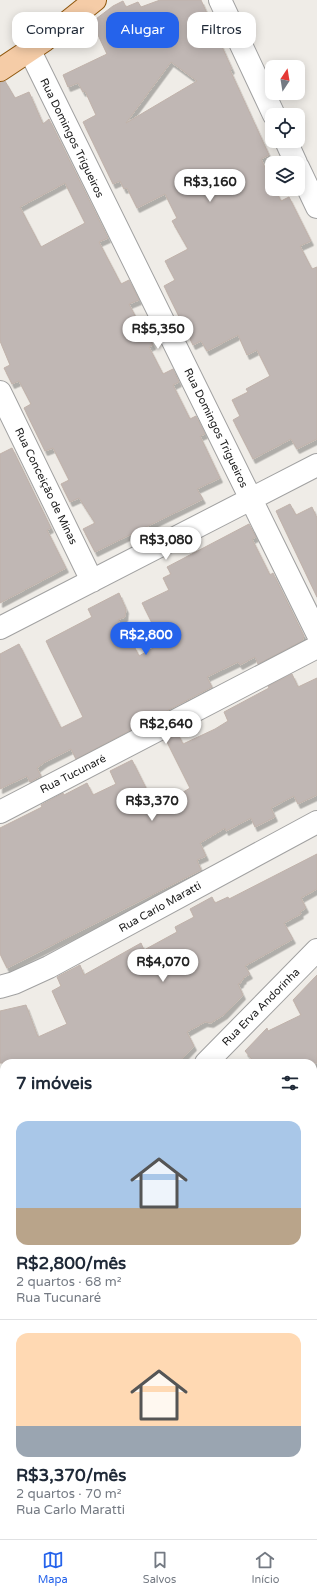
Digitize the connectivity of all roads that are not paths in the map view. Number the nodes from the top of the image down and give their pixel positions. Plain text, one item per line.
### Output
1 (95, 0) edge
2 (220, 0) edge
3 (30, 51) junction
4 (0, 70) edge
5 (271, 108) edge
6 (305, 182) edge
7 (317, 207) edge
8 (0, 392) edge
9 (317, 465) edge
10 (251, 499) junction
11 (92, 581) junction
12 (0, 628) edge
13 (317, 633) edge
14 (317, 647) edge
15 (0, 812) edge
16 (317, 822) edge
17 (317, 950) edge
18 (0, 987) edge
19 (210, 1059) edge

1 - 3 main road
2 - 5 street
3 - 4 main road
3 - 10 street, Rua Domingos Trigueiros
6 - 7 street
8 - 11 street, Rua Conceição de Minas
9 - 10 street
10 - 11 street
10 - 13 street, Rua Domingos Trigueiros
11 - 12 street
14 - 15 street, Rua Tucunaré
16 - 18 street, Rua Carlo Maratti
17 - 19 street, Rua Erva Andorinha

